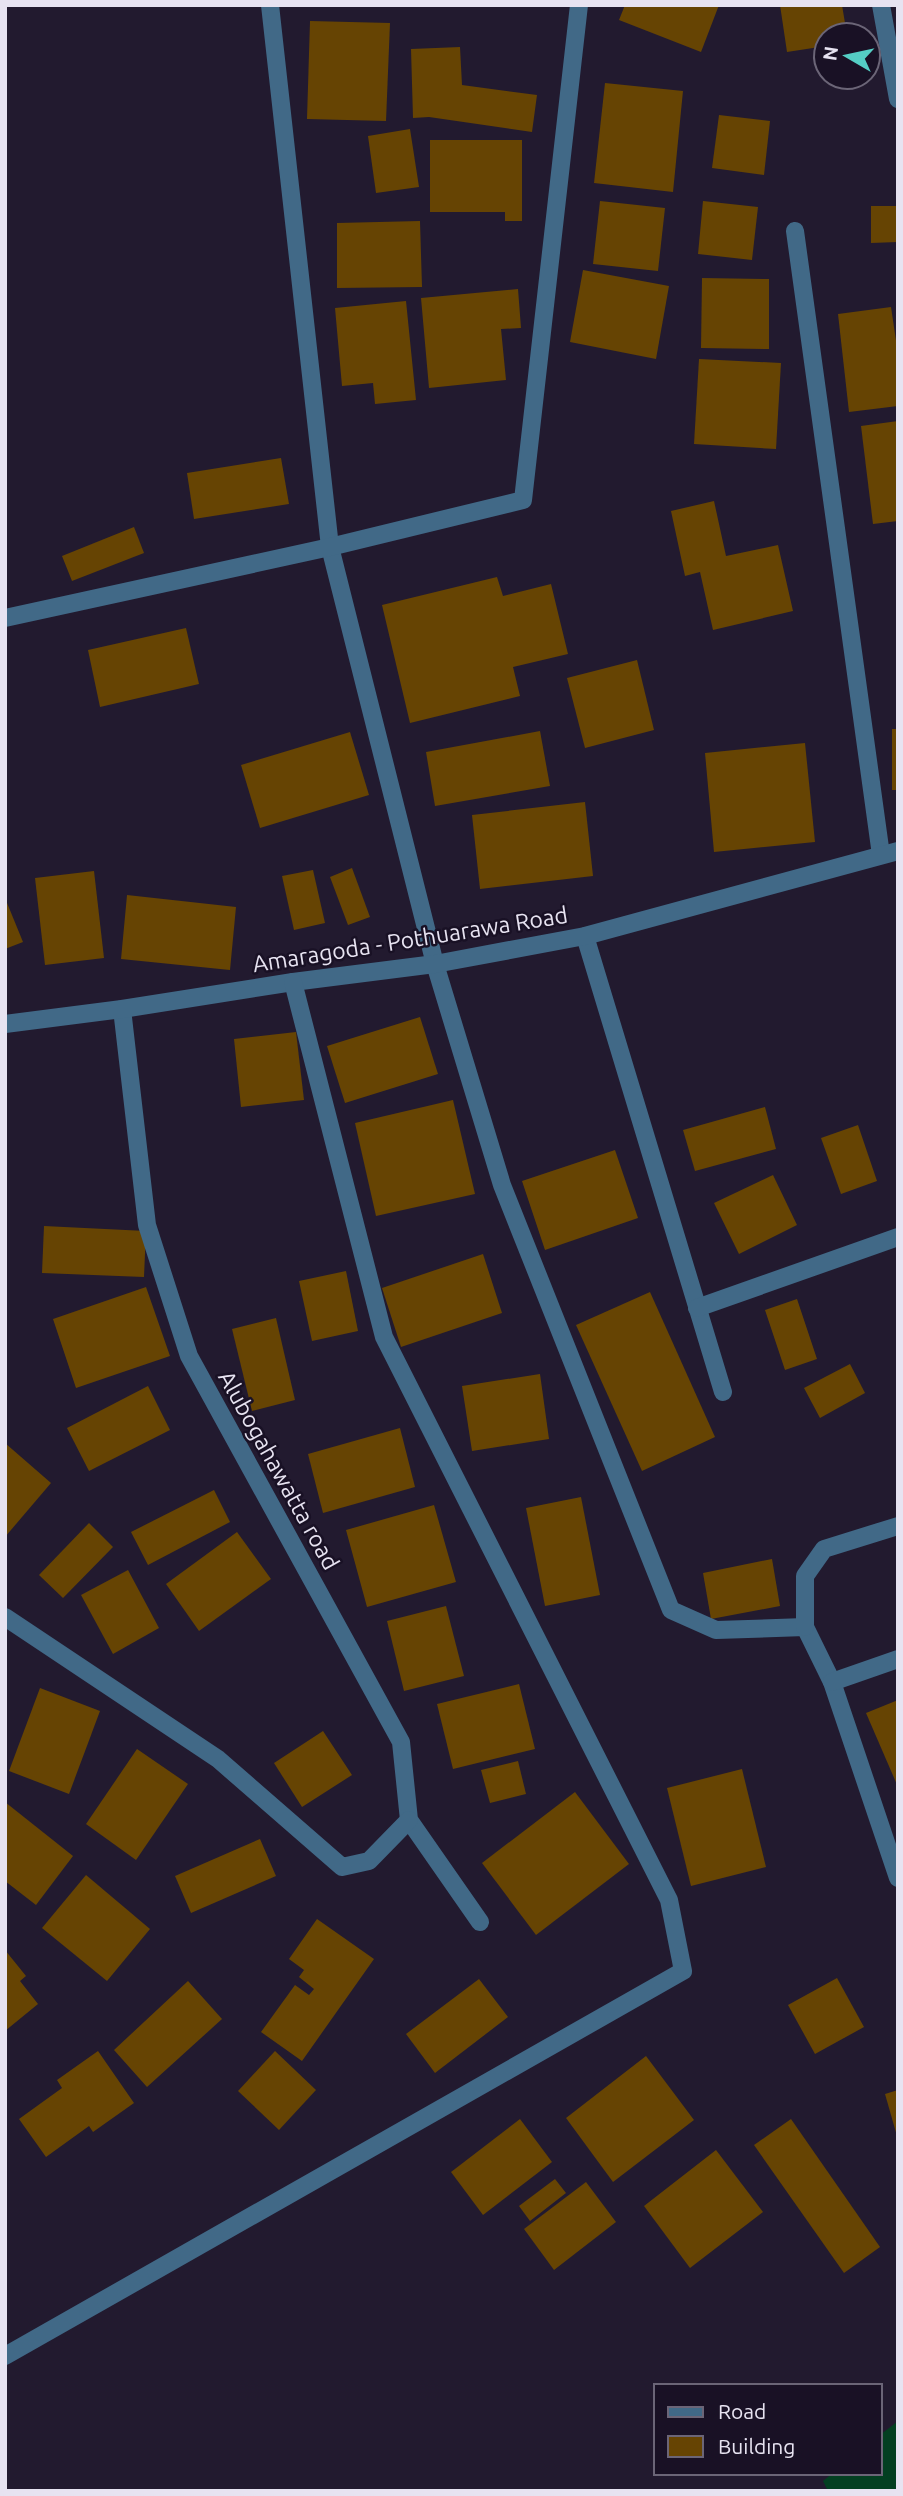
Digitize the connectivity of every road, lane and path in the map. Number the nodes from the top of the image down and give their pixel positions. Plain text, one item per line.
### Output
1 (270, 5) edge
2 (579, 5) edge
3 (881, 5) edge
4 (898, 99) edge
5 (795, 232) dead end
6 (330, 547) junction
7 (5, 618) edge
8 (889, 853) edge
9 (585, 936) junction
10 (435, 964) junction
11 (293, 982) junction
12 (122, 1009) junction
13 (5, 1024) edge
14 (898, 1237) edge
15 (697, 1308) junction
16 (723, 1392) dead end
17 (898, 1526) edge
18 (5, 1617) edge
19 (805, 1627) junction
20 (898, 1659) edge
21 (832, 1682) junction
22 (409, 1820) junction
23 (890, 1829) edge
24 (898, 1878) edge
25 (480, 1922) dead end
26 (5, 2356) edge

1 - 6 street
2 - 6 street
3 - 4 street
5 - 8 street
6 - 7 street
6 - 10 street
8 - 9 street, Amaragoda - Pothuarawa Road
9 - 10 street, Amaragoda - Pothuarawa Road
9 - 15 street
10 - 11 street, Amaragoda - Pothuarawa Road
10 - 19 street
11 - 12 street, Amaragoda - Pothuarawa Road
11 - 26 street
12 - 13 street, Amaragoda - Pothuarawa Road
12 - 22 street, Alubogahawatta road
14 - 15 street
15 - 16 street
17 - 19 street
18 - 22 street
19 - 21 street
20 - 21 street
21 - 23 street
22 - 25 street, Alubogahawatta road
23 - 24 street

